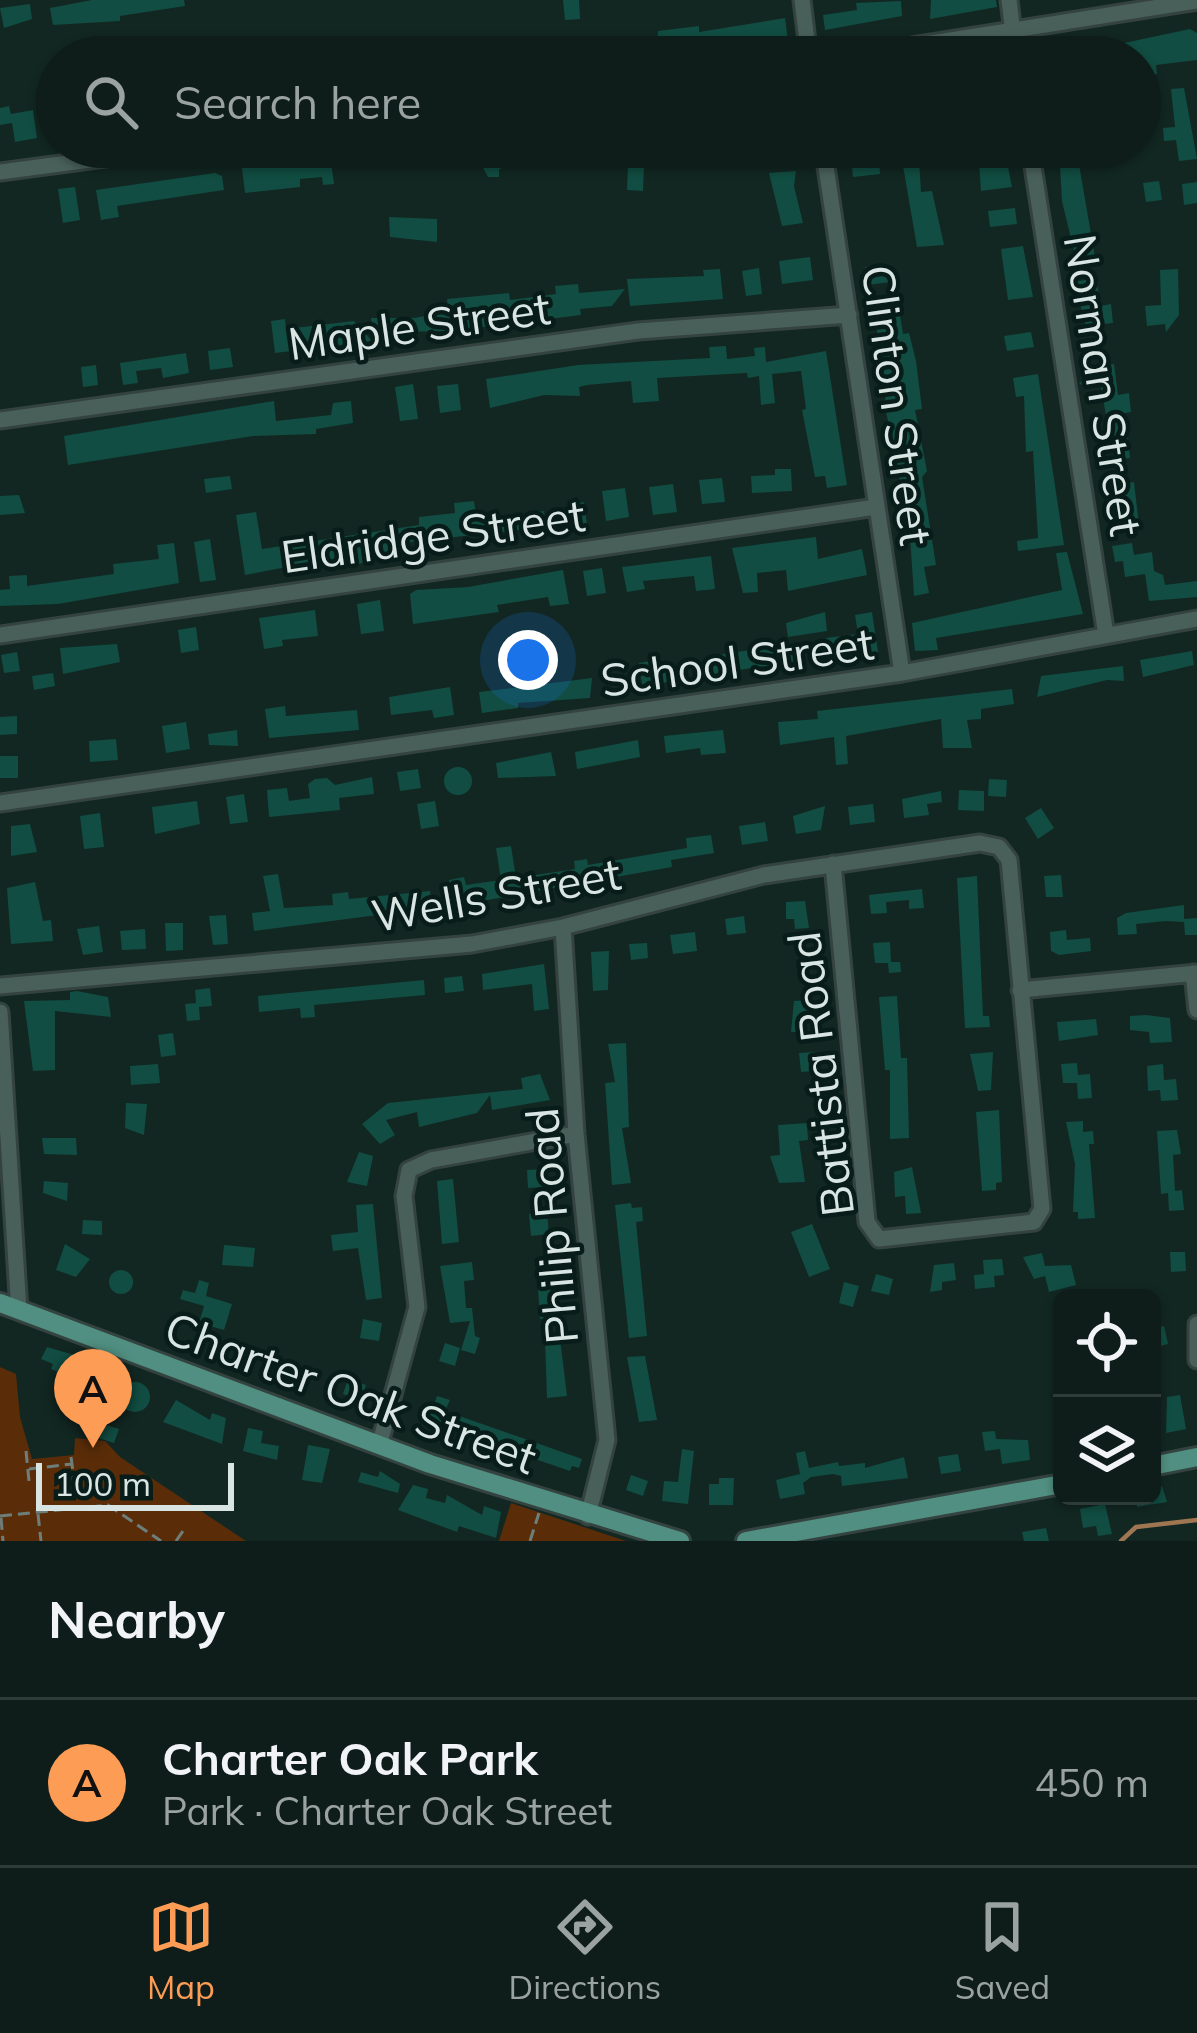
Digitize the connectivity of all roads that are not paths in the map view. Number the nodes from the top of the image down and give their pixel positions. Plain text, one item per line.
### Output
1 (802, 0) edge
2 (1009, 0) edge
3 (1197, 2) edge
4 (1012, 32) junction
5 (806, 36) edge
6 (985, 36) edge
7 (1013, 36) edge
8 (36, 167) edge
9 (826, 168) edge
10 (1033, 168) edge
11 (0, 172) edge
12 (849, 315) junction
13 (0, 420) edge
14 (876, 507) junction
15 (1197, 620) edge
16 (0, 634) edge
17 (1106, 635) junction
18 (902, 673) junction
19 (0, 803) edge
20 (999, 847) joint
21 (833, 864) junction
22 (563, 927) junction
23 (1195, 973) edge
24 (0, 986) edge
25 (1020, 990) junction
26 (1197, 1010) edge
27 (0, 1012) edge
28 (575, 1134) junction
29 (10, 1307) edge
30 (1197, 1324) edge
31 (1197, 1360) edge
32 (379, 1446) junction
33 (1197, 1457) edge
34 (1161, 1464) edge
35 (1053, 1486) edge
36 (588, 1516) junction
37 (680, 1541) edge
38 (746, 1541) edge

1 - 5 street
2 - 4 street
3 - 4 street
4 - 6 street
4 - 7 street
8 - 11 street
9 - 12 street, Clinton Street
10 - 17 street, Norman Street
12 - 13 street, Maple Street
12 - 14 street, Clinton Street
14 - 16 street, Eldridge Street
14 - 18 street, Clinton Street
15 - 17 street, School Street
17 - 18 street, School Street
18 - 19 street, School Street
20 - 21 street, Wells Street
20 - 25 street, Battista Road
21 - 22 street, Wells Street
21 - 25 street, Battista Road
22 - 24 street, Wells Street
22 - 28 street, Philip Road
23 - 25 street
23 - 26 street
27 - 29 street
28 - 32 street
28 - 36 street, Philip Road
29 - 32 main road, Charter Oak Street
30 - 31 street
32 - 36 main road, Charter Oak Street
33 - 34 main road
35 - 38 main road
36 - 37 main road, Charter Oak Street

